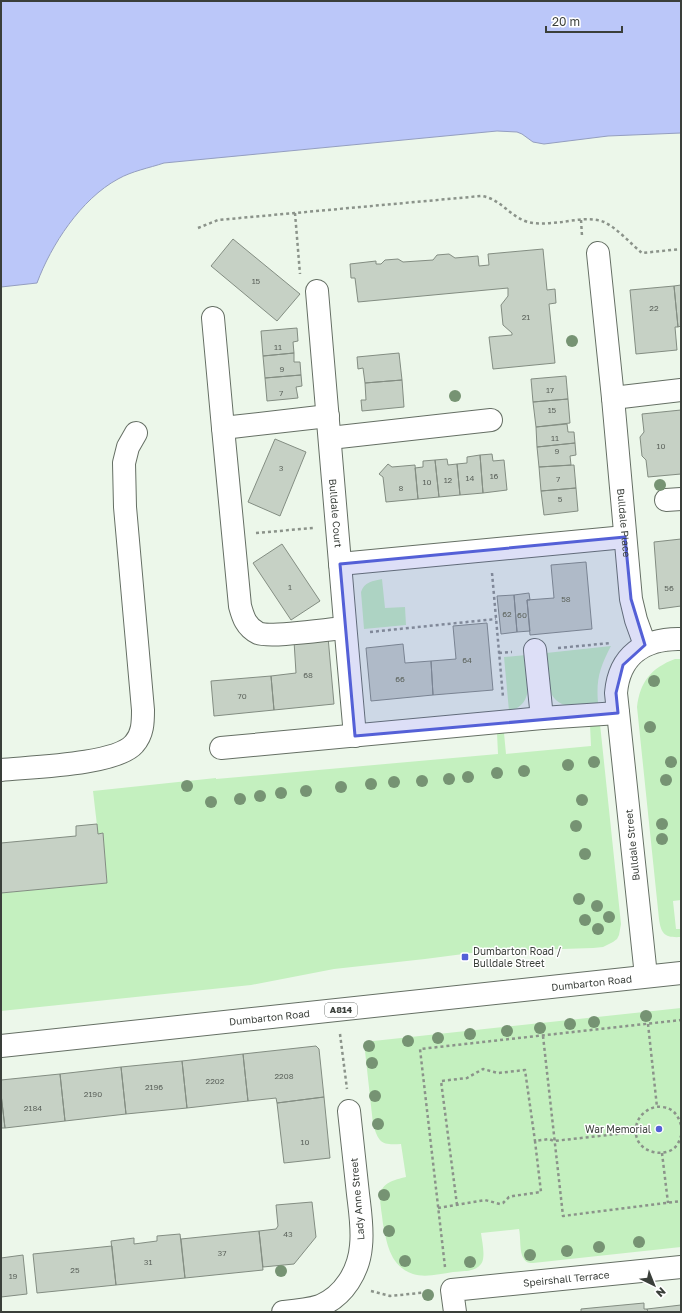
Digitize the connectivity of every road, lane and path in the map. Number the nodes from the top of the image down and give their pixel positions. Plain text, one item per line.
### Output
1 (295, 212) junction
2 (198, 228) dead end
3 (681, 249) edge
4 (598, 254) dead end
5 (317, 291) joint
6 (213, 318) dead end
7 (681, 390) edge
8 (613, 398) junction
9 (328, 416) junction
10 (491, 420) dead end
11 (223, 428) junction
12 (136, 433) dead end
13 (330, 438) junction
14 (337, 525) junction
15 (233, 534) junction
16 (625, 537) junction
17 (490, 550) junction
18 (340, 564) junction
19 (496, 619) junction
20 (345, 631) junction
21 (681, 639) edge
22 (645, 645) junction
23 (535, 650) junction
24 (499, 653) junction
25 (618, 713) junction
26 (542, 718) junction
27 (506, 722) junction
28 (356, 736) junction
29 (220, 748) dead end
30 (1, 770) edge
31 (681, 973) edge
32 (646, 976) junction
33 (338, 1010) junction
34 (681, 1020) edge
35 (648, 1024) junction
36 (543, 1036) junction
37 (1, 1046) edge
38 (657, 1106) junction
39 (349, 1111) joint
40 (681, 1125) edge
41 (635, 1132) junction
42 (681, 1136) edge
43 (535, 1141) junction
44 (554, 1141) junction
45 (662, 1153) junction
46 (681, 1202) edge
47 (668, 1203) junction
48 (457, 1205) junction
49 (438, 1208) junction
50 (681, 1267) edge
51 (348, 1284) junction
52 (452, 1290) junction
53 (283, 1312) edge
54 (455, 1312) edge

1 - 2 path
1 - 3 path
1 - 5 path
4 - 8 street, Bulldale Place
5 - 9 street, Bulldale Court
6 - 11 street
7 - 8 street
8 - 16 street, Bulldale Place
9 - 11 street
9 - 13 street, Bulldale Court
10 - 13 street
11 - 15 street
12 - 30 street
13 - 14 street, Bulldale Court
14 - 15 path
14 - 18 street, Bulldale Court
15 - 20 street
16 - 17 street
16 - 22 street, Bulldale Place
17 - 18 street
17 - 19 path
18 - 20 street, Bulldale Court
19 - 20 path
19 - 24 path
20 - 28 street, Bulldale Court
21 - 22 street, Bulldale Street
22 - 23 path
22 - 25 street, Bulldale Street
23 - 24 path
23 - 26 street
24 - 27 path
25 - 26 street
25 - 32 street, Bulldale Street
26 - 27 street
27 - 28 street
28 - 29 street
31 - 32 street, Dumbarton Road / A814
32 - 33 street, Dumbarton Road / A814
33 - 37 street, Dumbarton Road / A814
33 - 39 path
34 - 35 path
35 - 36 path
35 - 38 path
36 - 44 path
36 - 49 path
38 - 40 path
38 - 41 path
39 - 51 street, Lady Anne Street
41 - 44 path
41 - 45 path
42 - 45 path
43 - 44 path
43 - 48 path
43 - 48 path
44 - 47 path
45 - 47 path
46 - 47 path
48 - 49 path
49 - 52 path
50 - 52 street, Speirshall Terrace
51 - 52 path
51 - 53 street, Lady Anne Street
52 - 54 street

